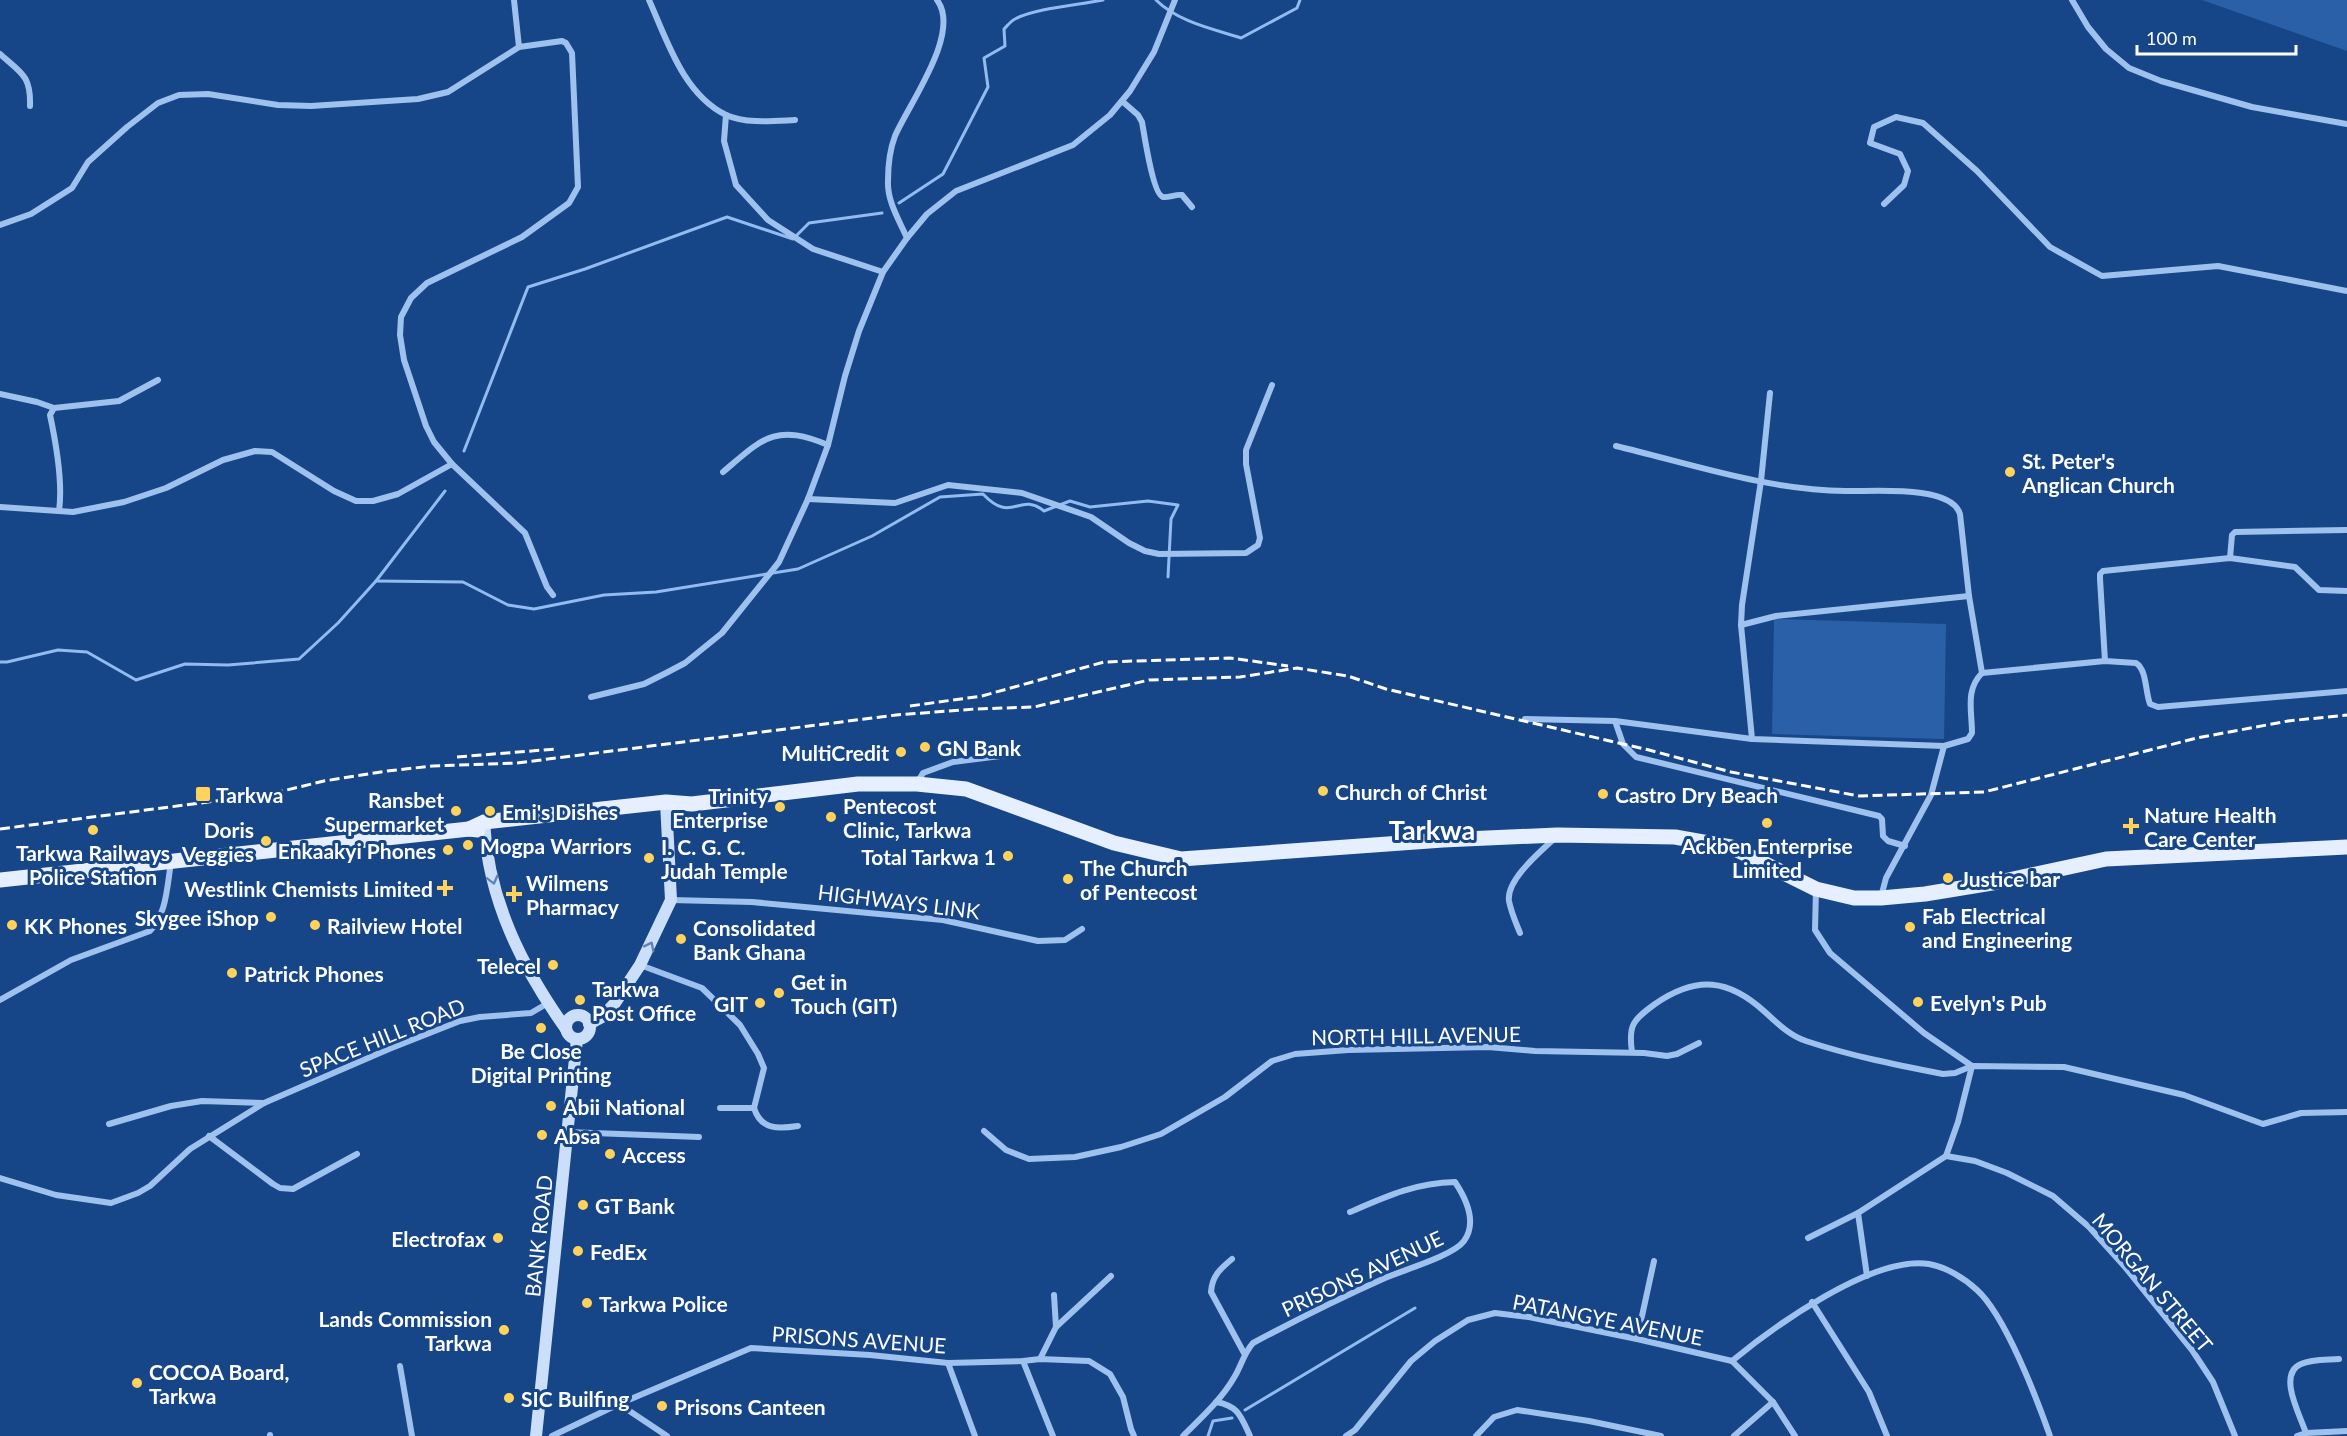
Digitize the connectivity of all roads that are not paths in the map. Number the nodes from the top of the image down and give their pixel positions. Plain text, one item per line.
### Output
1 (514, 0) edge
2 (649, 0) edge
3 (937, 0) edge
4 (2072, 0) edge
5 (1174, 2) edge
6 (519, 47) junction
7 (0, 54) edge
8 (1122, 101) junction
9 (30, 106) dead end
10 (726, 115) junction
11 (795, 120) dead end
12 (2347, 124) edge
13 (1884, 204) dead end
14 (1192, 207) dead end
15 (0, 225) edge
16 (907, 238) junction
17 (883, 272) junction
18 (2347, 291) edge
19 (158, 380) dead end
20 (1272, 385) dead end
21 (1770, 393) dead end
22 (0, 394) edge
23 (54, 408) junction
24 (828, 445) junction
25 (1616, 446) dead end
26 (452, 464) junction
27 (723, 472) dead end
28 (1761, 481) junction
29 (808, 499) junction
30 (0, 507) edge
31 (59, 511) junction
32 (2347, 530) edge
33 (2230, 558) junction
34 (2347, 591) edge
35 (553, 595) dead end
36 (1969, 596) junction
37 (1741, 625) junction
38 (2104, 661) junction
39 (1982, 673) junction
40 (2347, 691) edge
41 (591, 698) dead end
42 (1525, 719) dead end
43 (1614, 721) junction
44 (1752, 739) junction
45 (1944, 746) junction
46 (1016, 754) dead end
47 (917, 784) junction
48 (666, 807) junction
49 (479, 828) junction
50 (1557, 835) junction
51 (1905, 846) junction
52 (2347, 847) edge
53 (171, 862) junction
54 (0, 880) edge
55 (1816, 889) junction
56 (1881, 898) junction
57 (670, 900) junction
58 (1082, 929) dead end
59 (1520, 933) dead end
60 (640, 965) junction
61 (0, 1000) edge
62 (548, 1003) junction
63 (589, 1024) junction
64 (567, 1029) junction
65 (577, 1039) junction
66 (1699, 1043) dead end
67 (1632, 1052) junction
68 (1972, 1066) junction
69 (264, 1103) junction
70 (720, 1108) dead end
71 (754, 1108) junction
72 (2347, 1112) edge
73 (109, 1124) dead end
74 (798, 1126) dead end
75 (984, 1131) dead end
76 (567, 1132) junction
77 (209, 1136) junction
78 (699, 1137) dead end
79 (357, 1154) dead end
80 (1946, 1156) junction
81 (0, 1178) edge
82 (1350, 1212) dead end
83 (1858, 1213) junction
84 (1808, 1238) dead end
85 (1232, 1259) dead end
86 (1654, 1261) dead end
87 (1111, 1276) dead end
88 (1867, 1276) junction
89 (1054, 1295) dead end
90 (1812, 1302) junction
91 (1056, 1327) junction
92 (1637, 1339) junction
93 (1244, 1353) junction
94 (1040, 1359) junction
95 (2339, 1359) dead end
96 (1023, 1361) junction
97 (1732, 1361) junction
98 (948, 1363) junction
99 (400, 1366) dead end
100 (1216, 1402) junction
101 (1773, 1402) junction
102 (619, 1404) junction
103 (2347, 1431) edge
104 (1356, 1433) edge
105 (2306, 1433) junction
106 (2334, 1434) edge
107 (538, 1435) edge
108 (412, 1436) edge
109 (552, 1436) edge
110 (667, 1436) edge
111 (975, 1436) edge
112 (1053, 1436) edge
113 (1134, 1436) edge
114 (1184, 1436) edge
115 (1250, 1436) edge
116 (1346, 1436) edge
117 (1476, 1436) edge
118 (1661, 1436) edge
119 (1734, 1436) edge
120 (1795, 1436) edge
121 (1887, 1436) edge
122 (2050, 1436) edge
123 (2235, 1436) edge
124 (2297, 1436) edge

1 - 6 street
2 - 10 street
3 - 16 street
4 - 12 street
5 - 8 street
6 - 15 street
6 - 26 street
7 - 9 street
8 - 14 street
8 - 16 street
10 - 11 street
10 - 17 street
13 - 18 street
16 - 17 street
17 - 24 street
19 - 23 street
20 - 29 street
21 - 28 street
22 - 23 street
23 - 31 street
24 - 27 street
24 - 29 street
25 - 28 street
26 - 31 street
26 - 35 street
28 - 36 street
28 - 37 street
29 - 41 street
30 - 31 street
32 - 33 street
33 - 34 street
33 - 38 street
36 - 37 street
36 - 39 street
37 - 44 street
38 - 39 street
38 - 40 street
39 - 45 street
42 - 43 street
43 - 44 street
43 - 51 street
44 - 45 street
45 - 51 street
46 - 47 street
47 - 48 main road
47 - 50 main road
48 - 49 main road
48 - 57 street
49 - 53 main road
49 -> 62 street
50 - 55 main road
50 - 59 street
51 - 56 street
52 - 56 main road
53 - 54 main road
53 - 61 street
55 - 56 main road
55 - 68 street
57 - 58 street, HIGHWAYS LINK
60 -> 57 street
60 - 63 street
60 - 71 street
62 - 64 street
62 - 69 street, SPACE HILL ROAD
63 - 64 street
63 - 65 street
64 - 65 street
65 - 76 street, BANK ROAD
66 - 67 street, NORTH HILL AVENUE
67 - 68 street
67 - 75 street, NORTH HILL AVENUE
68 - 72 street
68 - 80 street
69 - 73 street
69 - 77 street, SPACE HILL ROAD
70 - 71 street
71 - 74 street
76 - 78 street
76 - 107 street, BANK ROAD
77 - 79 street
77 - 81 street, SPACE HILL ROAD
80 - 83 street
80 - 123 street, MORGAN STREET
82 - 93 street, PRISONS AVENUE
83 - 84 street
83 - 88 street
85 - 93 street
86 - 92 street
87 - 91 street
88 - 90 street
88 - 122 street
89 - 91 street
90 - 97 street
90 - 121 street
91 - 94 street
92 - 97 street, PATANGYE AVENUE
92 - 104 street, PATANGYE AVENUE
93 - 100 street, PRISONS AVENUE
94 - 96 street, PRISONS AVENUE
94 - 113 street, PRISONS AVENUE
95 - 105 street
96 - 98 street, PRISONS AVENUE
96 - 112 street
97 - 101 street
98 - 102 street, PRISONS AVENUE
98 - 111 street
99 - 108 street
100 - 114 street, PRISONS AVENUE
100 - 115 street
101 - 119 street
101 - 120 street
102 - 109 street, PRISONS AVENUE
102 - 110 street
103 - 106 street
104 - 116 street, PATANGYE AVENUE
105 - 106 street
105 - 124 street
117 - 118 street

